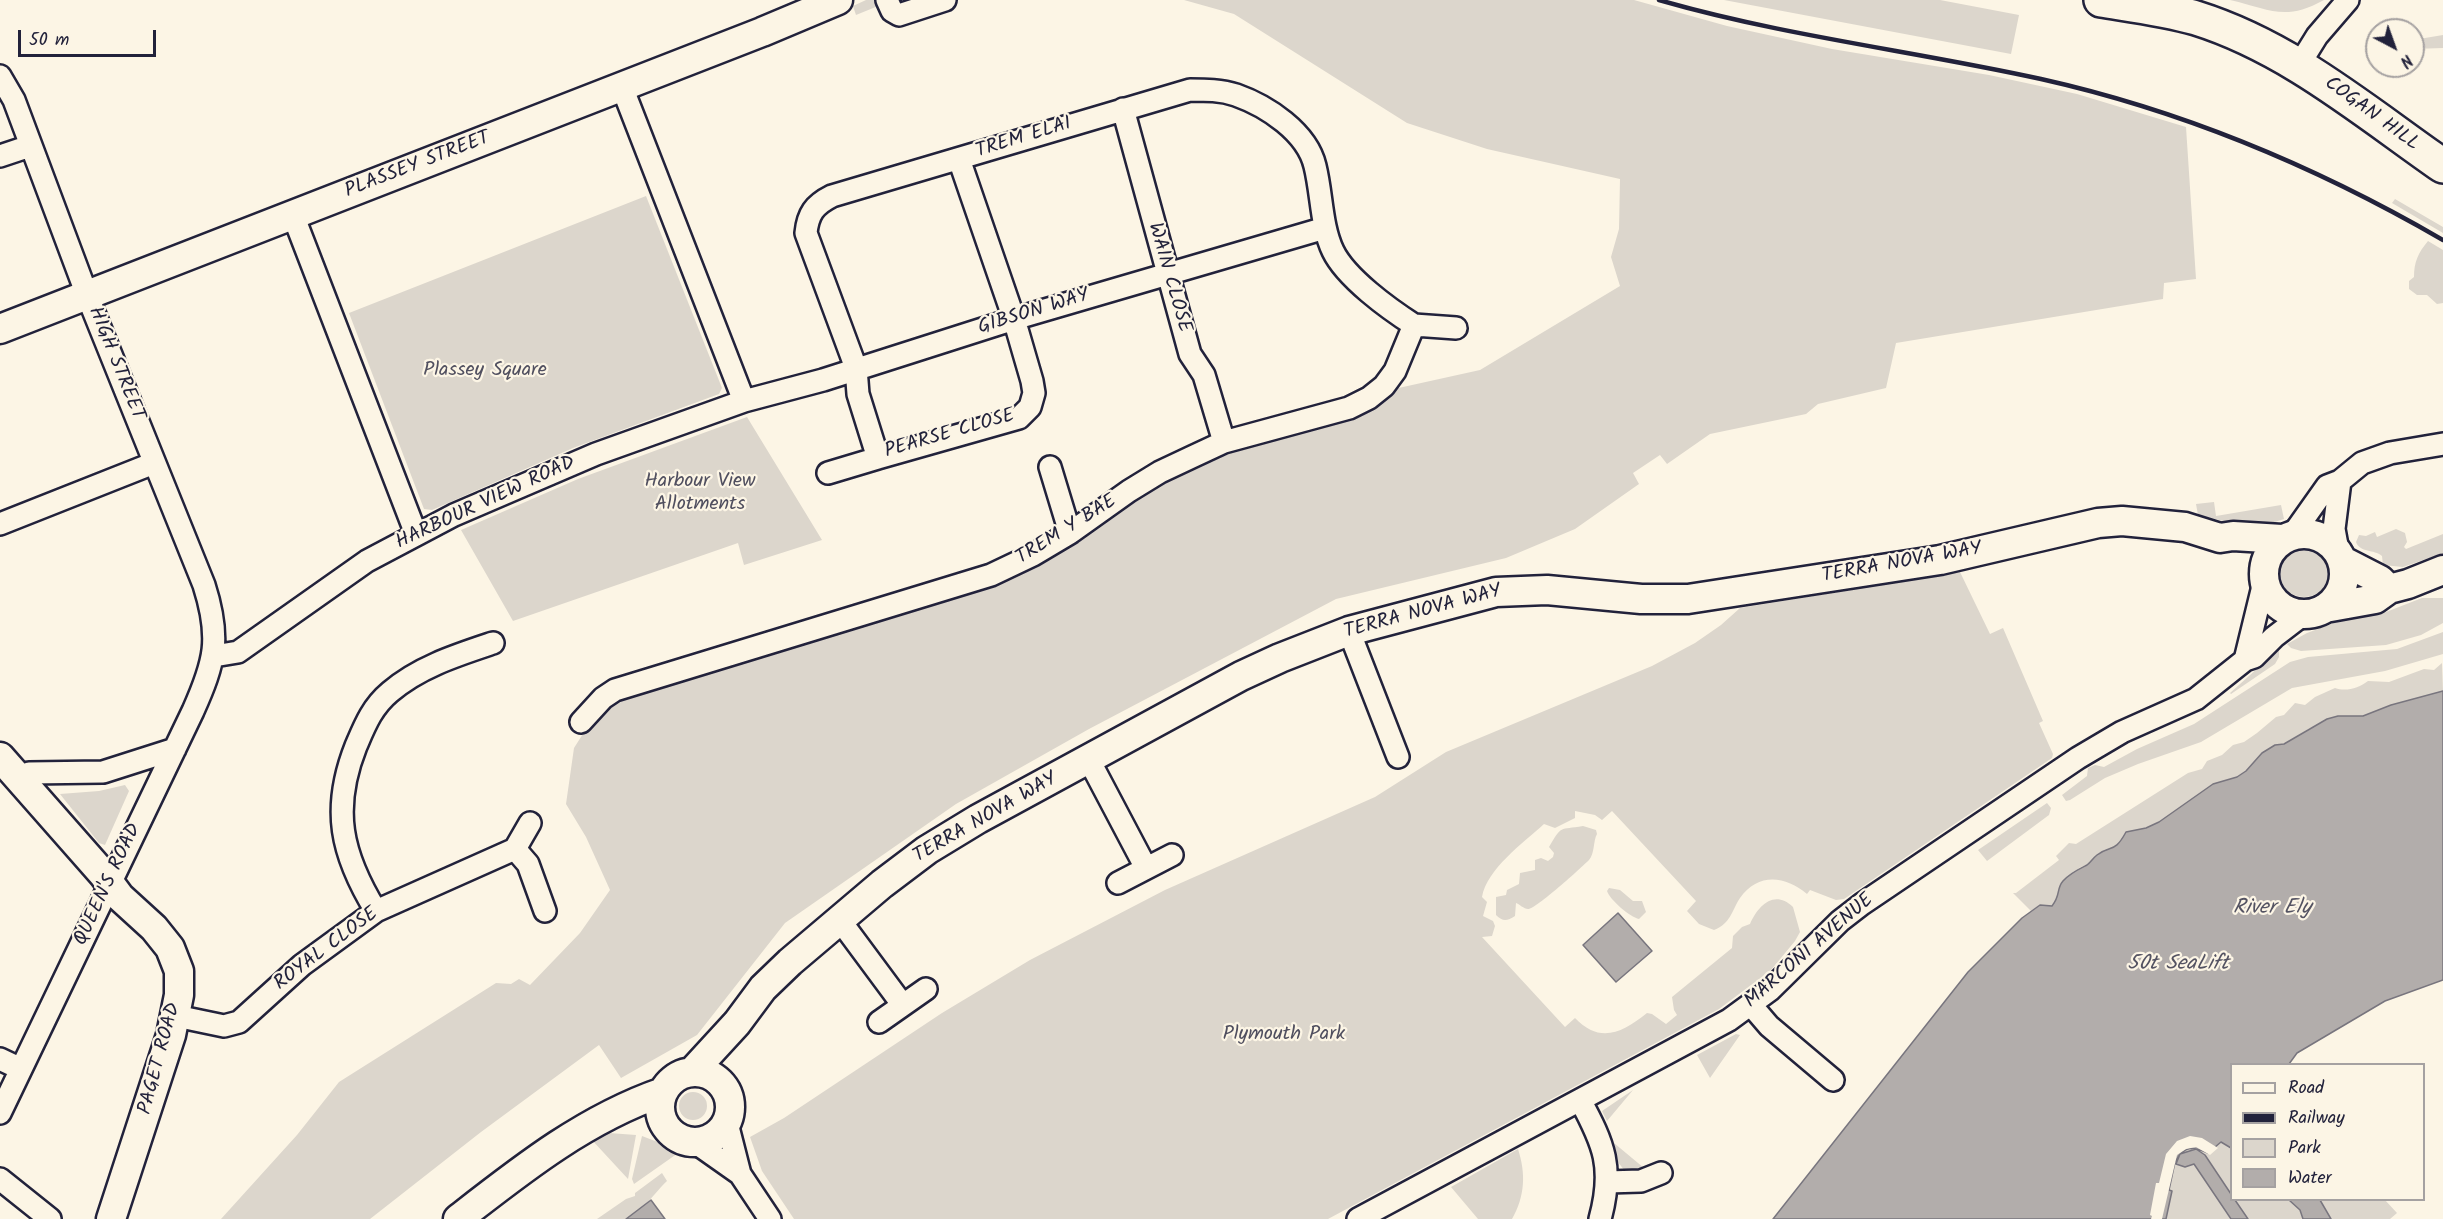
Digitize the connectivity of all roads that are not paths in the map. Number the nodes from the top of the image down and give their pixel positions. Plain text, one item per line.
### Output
1 (887, 0) edge
2 (945, 0) edge
3 (2101, 0) edge
4 (2348, 0) edge
5 (843, 1) edge
6 (2299, 65) junction
7 (0, 76) edge
8 (622, 87) junction
9 (1123, 109) junction
10 (30, 146) junction
11 (0, 156) edge
12 (959, 159) junction
13 (2443, 166) edge
14 (293, 215) junction
15 (1325, 228) junction
16 (1166, 274) junction
17 (87, 295) junction
18 (1014, 319) junction
19 (1414, 325) junction
20 (1456, 328) dead end
21 (0, 329) edge
22 (856, 368) junction
23 (744, 401) junction
24 (1224, 442) junction
25 (2443, 444) edge
26 (878, 458) junction
27 (154, 463) junction
28 (1050, 467) dead end
29 (828, 473) dead end
30 (2340, 481) junction
31 (0, 524) edge
32 (1070, 533) junction
33 (416, 534) junction
34 (2288, 537) junction
35 (2220, 538) junction
36 (2340, 556) junction
37 (2443, 570) edge
38 (2264, 579) junction
39 (2388, 589) junction
40 (2314, 611) junction
41 (1349, 631) junction
42 (493, 643) dead end
43 (214, 656) junction
44 (2246, 660) junction
45 (580, 722) dead end
46 (175, 749) junction
47 (1398, 757) dead end
48 (0, 758) edge
49 (1089, 760) junction
50 (20, 779) junction
51 (530, 823) dead end
52 (515, 849) junction
53 (1172, 855) dead end
54 (1146, 868) junction
55 (110, 884) junction
56 (1118, 884) dead end
57 (376, 911) junction
58 (545, 911) dead end
59 (839, 920) junction
60 (926, 989) dead end
61 (902, 1004) junction
62 (1750, 1005) junction
63 (176, 1016) junction
64 (879, 1022) dead end
65 (737, 1023) junction
66 (0, 1059) edge
67 (21, 1069) junction
68 (692, 1071) junction
69 (1833, 1080) dead end
70 (723, 1084) junction
71 (663, 1092) junction
72 (1580, 1100) junction
73 (0, 1113) edge
74 (597, 1121) junction
75 (727, 1124) junction
76 (669, 1130) junction
77 (696, 1143) junction
78 (1661, 1173) dead end
79 (740, 1174) junction
80 (0, 1179) edge
81 (1607, 1182) junction
82 (1369, 1217) edge
83 (50, 1219) edge
84 (111, 1219) edge
85 (458, 1219) edge
86 (770, 1219) edge
87 (1600, 1219) edge

1 - 2 street
3 - 6 main road, COGAN HILL
4 - 6 street
5 - 8 street, PLASSEY STREET
6 - 13 main road, COGAN HILL
7 - 10 street, HIGH STREET
8 - 14 street, PLASSEY STREET
8 - 23 street
9 - 12 street, TREM ELAI
9 - 15 street, TREM ELAI
9 - 16 street, WAIN CLOSE
10 - 11 street
10 - 17 street, HIGH STREET
12 - 18 street, PEARSE CLOSE
12 - 22 street, TREM ELAI
14 - 17 street, PLASSEY STREET
14 - 33 street
15 - 16 street, GIBSON WAY
15 - 19 street
16 - 18 street, GIBSON WAY
16 - 24 street, WAIN CLOSE
17 - 21 street, PLASSEY STREET
17 - 27 street, HIGH STREET
18 - 22 street, GIBSON WAY
18 - 26 street, PEARSE CLOSE
19 - 20 street
19 - 24 street, TREM Y BAE
22 - 23 street, GIBSON WAY
22 - 26 street, PEARSE CLOSE
23 - 33 street, HARBOUR VIEW ROAD
24 - 32 street, TREM Y BAE
25 - 30 street
26 - 29 street
27 - 31 street
27 - 43 street, HIGH STREET
28 - 32 street
30 - 34 street
30 - 36 street
32 - 45 street, TREM Y BAE
33 - 43 street, HARBOUR VIEW ROAD
34 - 35 street, TERRA NOVA WAY
34 - 36 street
34 - 38 street
35 - 38 street, TERRA NOVA WAY
35 - 41 street, TERRA NOVA WAY
36 - 39 street
36 - 40 street
37 - 39 street
38 - 40 street
38 - 44 street
39 - 40 street
40 - 44 street, MARCONI AVENUE
41 - 47 street
41 - 49 street, TERRA NOVA WAY
42 - 57 street
43 - 46 street, QUEEN'S ROAD
44 - 62 street, MARCONI AVENUE
46 - 50 street
46 - 55 street, QUEEN'S ROAD
48 - 50 street, PAGET ROAD
49 - 54 street
49 - 59 street, TERRA NOVA WAY
50 - 55 street, PAGET ROAD
51 - 52 street
52 - 57 street, ROYAL CLOSE
52 - 58 street
53 - 54 street
54 - 56 street
55 - 63 street, PAGET ROAD
55 - 67 street, QUEEN'S ROAD
57 - 63 street, ROYAL CLOSE
59 - 61 street
59 - 65 street, TERRA NOVA WAY
60 - 61 street
61 - 64 street
62 - 69 street
62 - 72 street, MARCONI AVENUE
63 - 84 street, PAGET ROAD
65 - 68 street, TERRA NOVA WAY
65 - 70 street
66 - 67 street
67 - 73 street, QUEEN'S ROAD
68 - 70 street
68 - 71 street
70 - 75 street
71 - 74 street
71 - 76 street
72 - 81 street
72 - 82 street, MARCONI AVENUE
74 - 76 street
74 - 85 street
75 - 77 street
75 - 79 street
76 - 77 street
77 - 79 street
78 - 81 street
79 - 86 street
80 - 83 street
81 - 87 street

